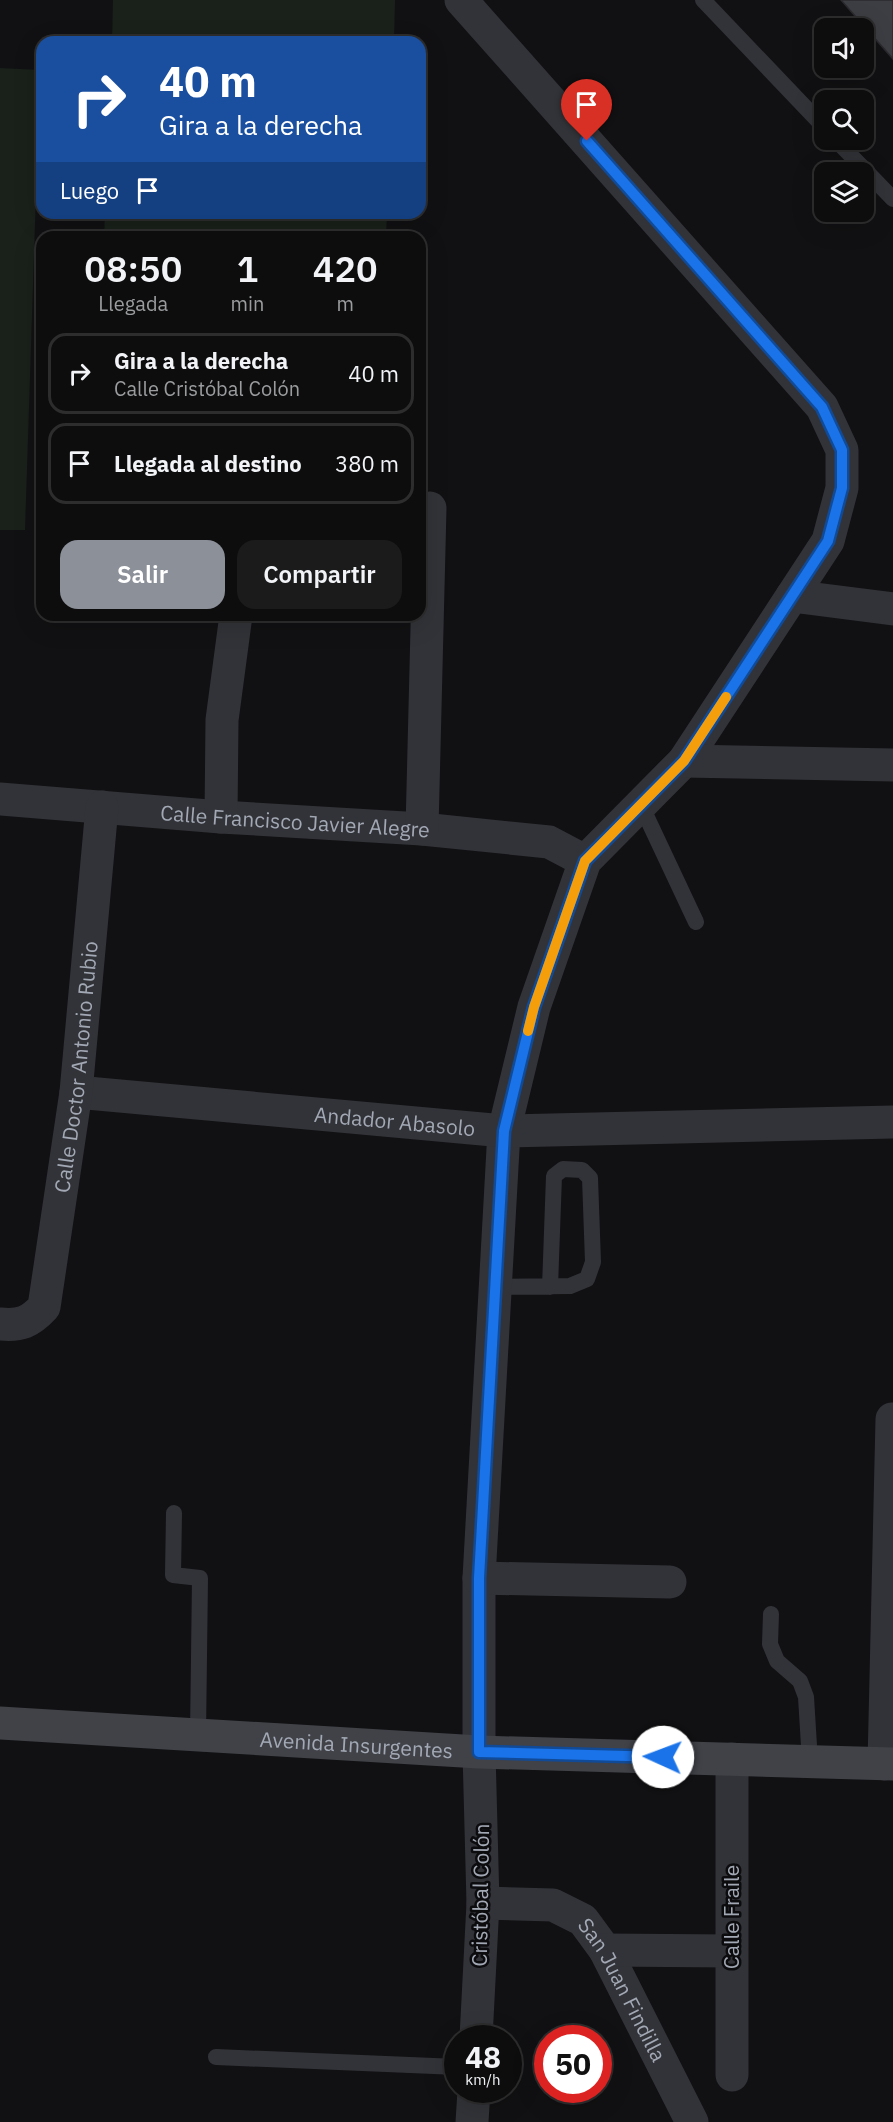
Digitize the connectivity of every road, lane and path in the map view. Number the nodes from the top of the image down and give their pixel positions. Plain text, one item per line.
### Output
1 (461, 0) edge
2 (704, 0) edge
3 (814, 116) edge
4 (846, 150) edge
5 (893, 199) edge
6 (430, 508) dead end
7 (792, 596) junction
8 (893, 609) edge
9 (235, 621) edge
10 (684, 761) junction
11 (893, 765) edge
12 (0, 799) edge
13 (641, 805) junction
14 (102, 807) junction
15 (221, 817) junction
16 (422, 829) junction
17 (585, 861) junction
18 (696, 922) dead end
19 (76, 1092) junction
20 (893, 1122) edge
21 (504, 1131) junction
22 (495, 1287) junction
23 (550, 1287) junction
24 (0, 1324) edge
25 (892, 1419) edge
26 (174, 1513) dead end
27 (479, 1578) junction
28 (670, 1582) dead end
29 (771, 1614) dead end
30 (0, 1723) edge
31 (198, 1735) junction
32 (479, 1752) junction
33 (732, 1759) junction
34 (810, 1762) junction
35 (888, 1764) edge
36 (483, 1903) junction
37 (605, 1950) junction
38 (731, 1951) junction
39 (477, 2025) edge
40 (216, 2057) dead end
41 (444, 2066) edge
42 (732, 2075) dead end
43 (473, 2103) edge
44 (472, 2122) edge
45 (693, 2122) edge

1 - 7 street
2 - 3 lane
4 - 5 lane
6 - 16 street
7 - 8 street
7 - 10 street
9 - 15 street
10 - 11 street
10 - 13 street
12 - 14 street, Calle Francisco Javier Alegre
13 - 17 street
13 - 18 lane
14 - 15 street, Calle Francisco Javier Alegre
14 - 19 street, Calle Doctor Antonio Rubio
15 - 16 street, Calle Francisco Javier Alegre
16 - 17 street, Calle Francisco Javier Alegre
17 - 21 street, Cristóbal Colón
19 - 21 street, Andador Abasolo
19 - 24 street, Calle Doctor Antonio Rubio
20 - 21 street, Andador Abasolo
21 - 22 street, Cristóbal Colón
22 - 23 lane
22 - 27 street, Cristóbal Colón
23 - 23 lane
25 - 35 street
26 - 31 lane
27 - 28 street
27 - 32 street, Cristóbal Colón
29 - 34 lane
30 - 31 main road, Avenida Insurgentes
31 - 32 main road, Avenida Insurgentes
32 - 33 main road, Avenida Insurgentes
32 - 36 street, Cristóbal Colón
33 - 34 main road, Avenida Insurgentes
33 - 38 street, Calle Fraile
34 - 35 main road, Avenida Insurgentes
36 - 37 street, San Juan Findilla
36 - 39 street, Cristóbal Colón
37 - 38 street
37 - 45 street, San Juan Findilla
38 - 42 street, Calle Fraile
40 - 41 lane
43 - 44 street

